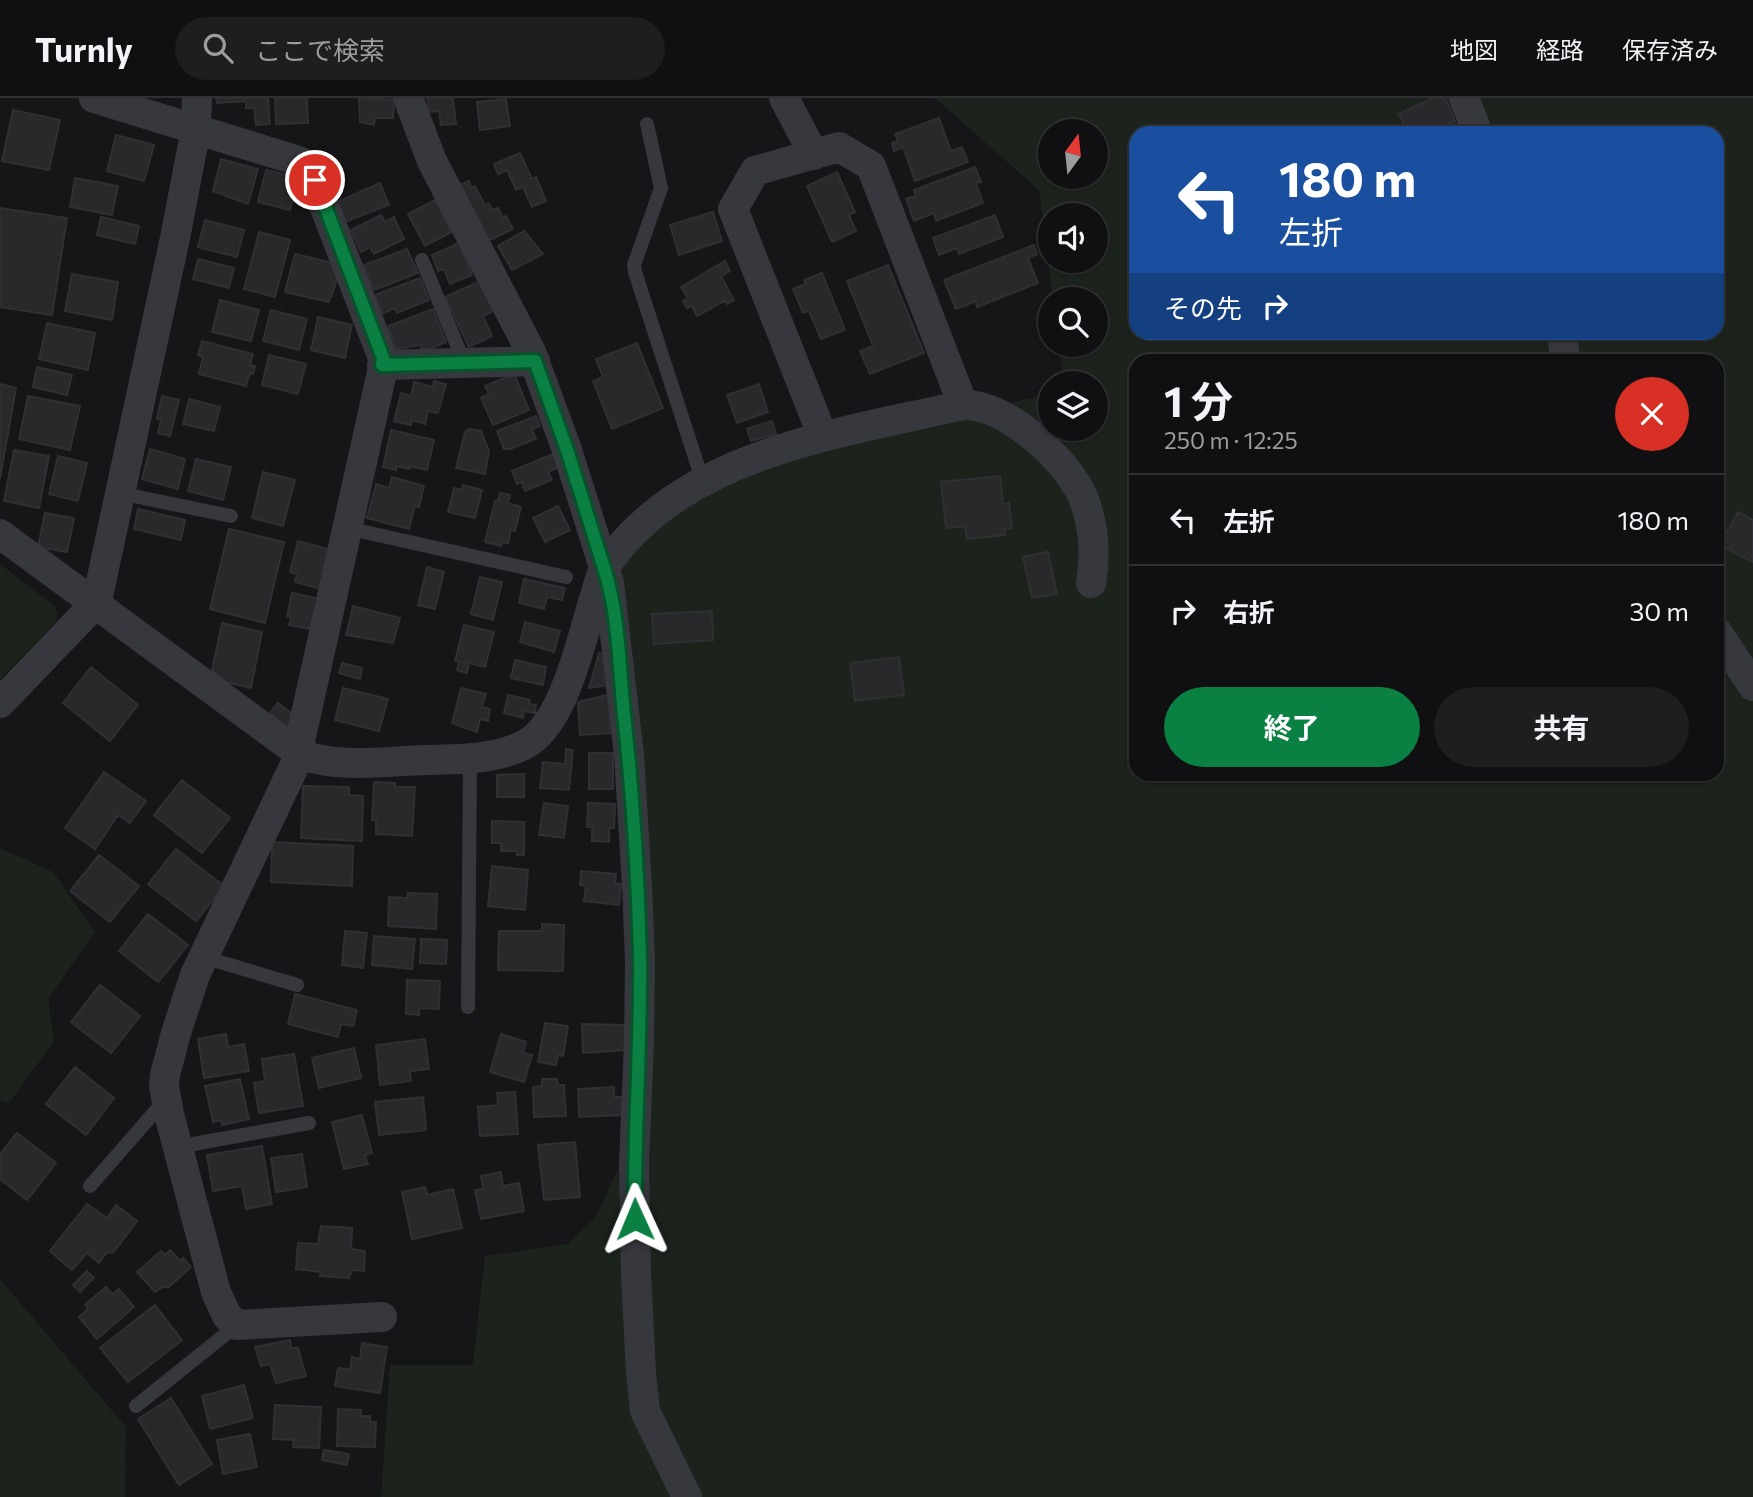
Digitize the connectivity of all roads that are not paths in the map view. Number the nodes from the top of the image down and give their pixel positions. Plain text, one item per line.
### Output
1 (94, 98) edge
2 (197, 98) edge
3 (408, 98) edge
4 (785, 98) edge
5 (1464, 98) edge
6 (647, 124) dead end
7 (1475, 126) edge
8 (196, 129) junction
9 (814, 155) junction
10 (422, 260) dead end
11 (535, 361) junction
12 (464, 362) junction
13 (382, 365) junction
14 (963, 405) junction
15 (823, 437) junction
16 (703, 482) junction
17 (119, 493) junction
18 (231, 516) dead end
19 (348, 528) junction
20 (0, 534) edge
21 (604, 568) junction
22 (566, 577) dead end
23 (1091, 583) dead end
24 (94, 604) junction
25 (1724, 642) edge
26 (1753, 686) edge
27 (0, 703) edge
28 (300, 754) junction
29 (470, 758) junction
30 (203, 957) junction
31 (297, 985) dead end
32 (468, 1007) dead end
33 (167, 1102) junction
34 (309, 1123) dead end
35 (177, 1147) junction
36 (90, 1186) dead end
37 (382, 1317) dead end
38 (237, 1325) junction
39 (136, 1406) dead end
40 (687, 1497) edge

1 - 8 street
2 - 8 street
3 - 11 street
4 - 9 street
5 - 7 street
6 - 16 lane
8 - 13 street
8 - 17 street
9 - 14 street
9 - 15 street
10 - 12 lane
11 - 12 street
11 - 21 street
12 - 13 street
13 - 19 street
14 - 15 street
14 - 23 street
15 - 16 street
16 - 21 street
17 - 18 lane
17 - 24 street
19 - 22 lane
19 - 28 street
20 - 24 street
21 - 29 street
21 - 40 street
24 - 27 street
24 - 28 street
25 - 26 street
28 - 29 street
28 - 30 street
29 - 32 lane
30 - 31 lane
30 - 33 street
33 - 35 street
33 - 36 lane
34 - 35 lane
35 - 38 street
37 - 38 street
38 - 39 lane

